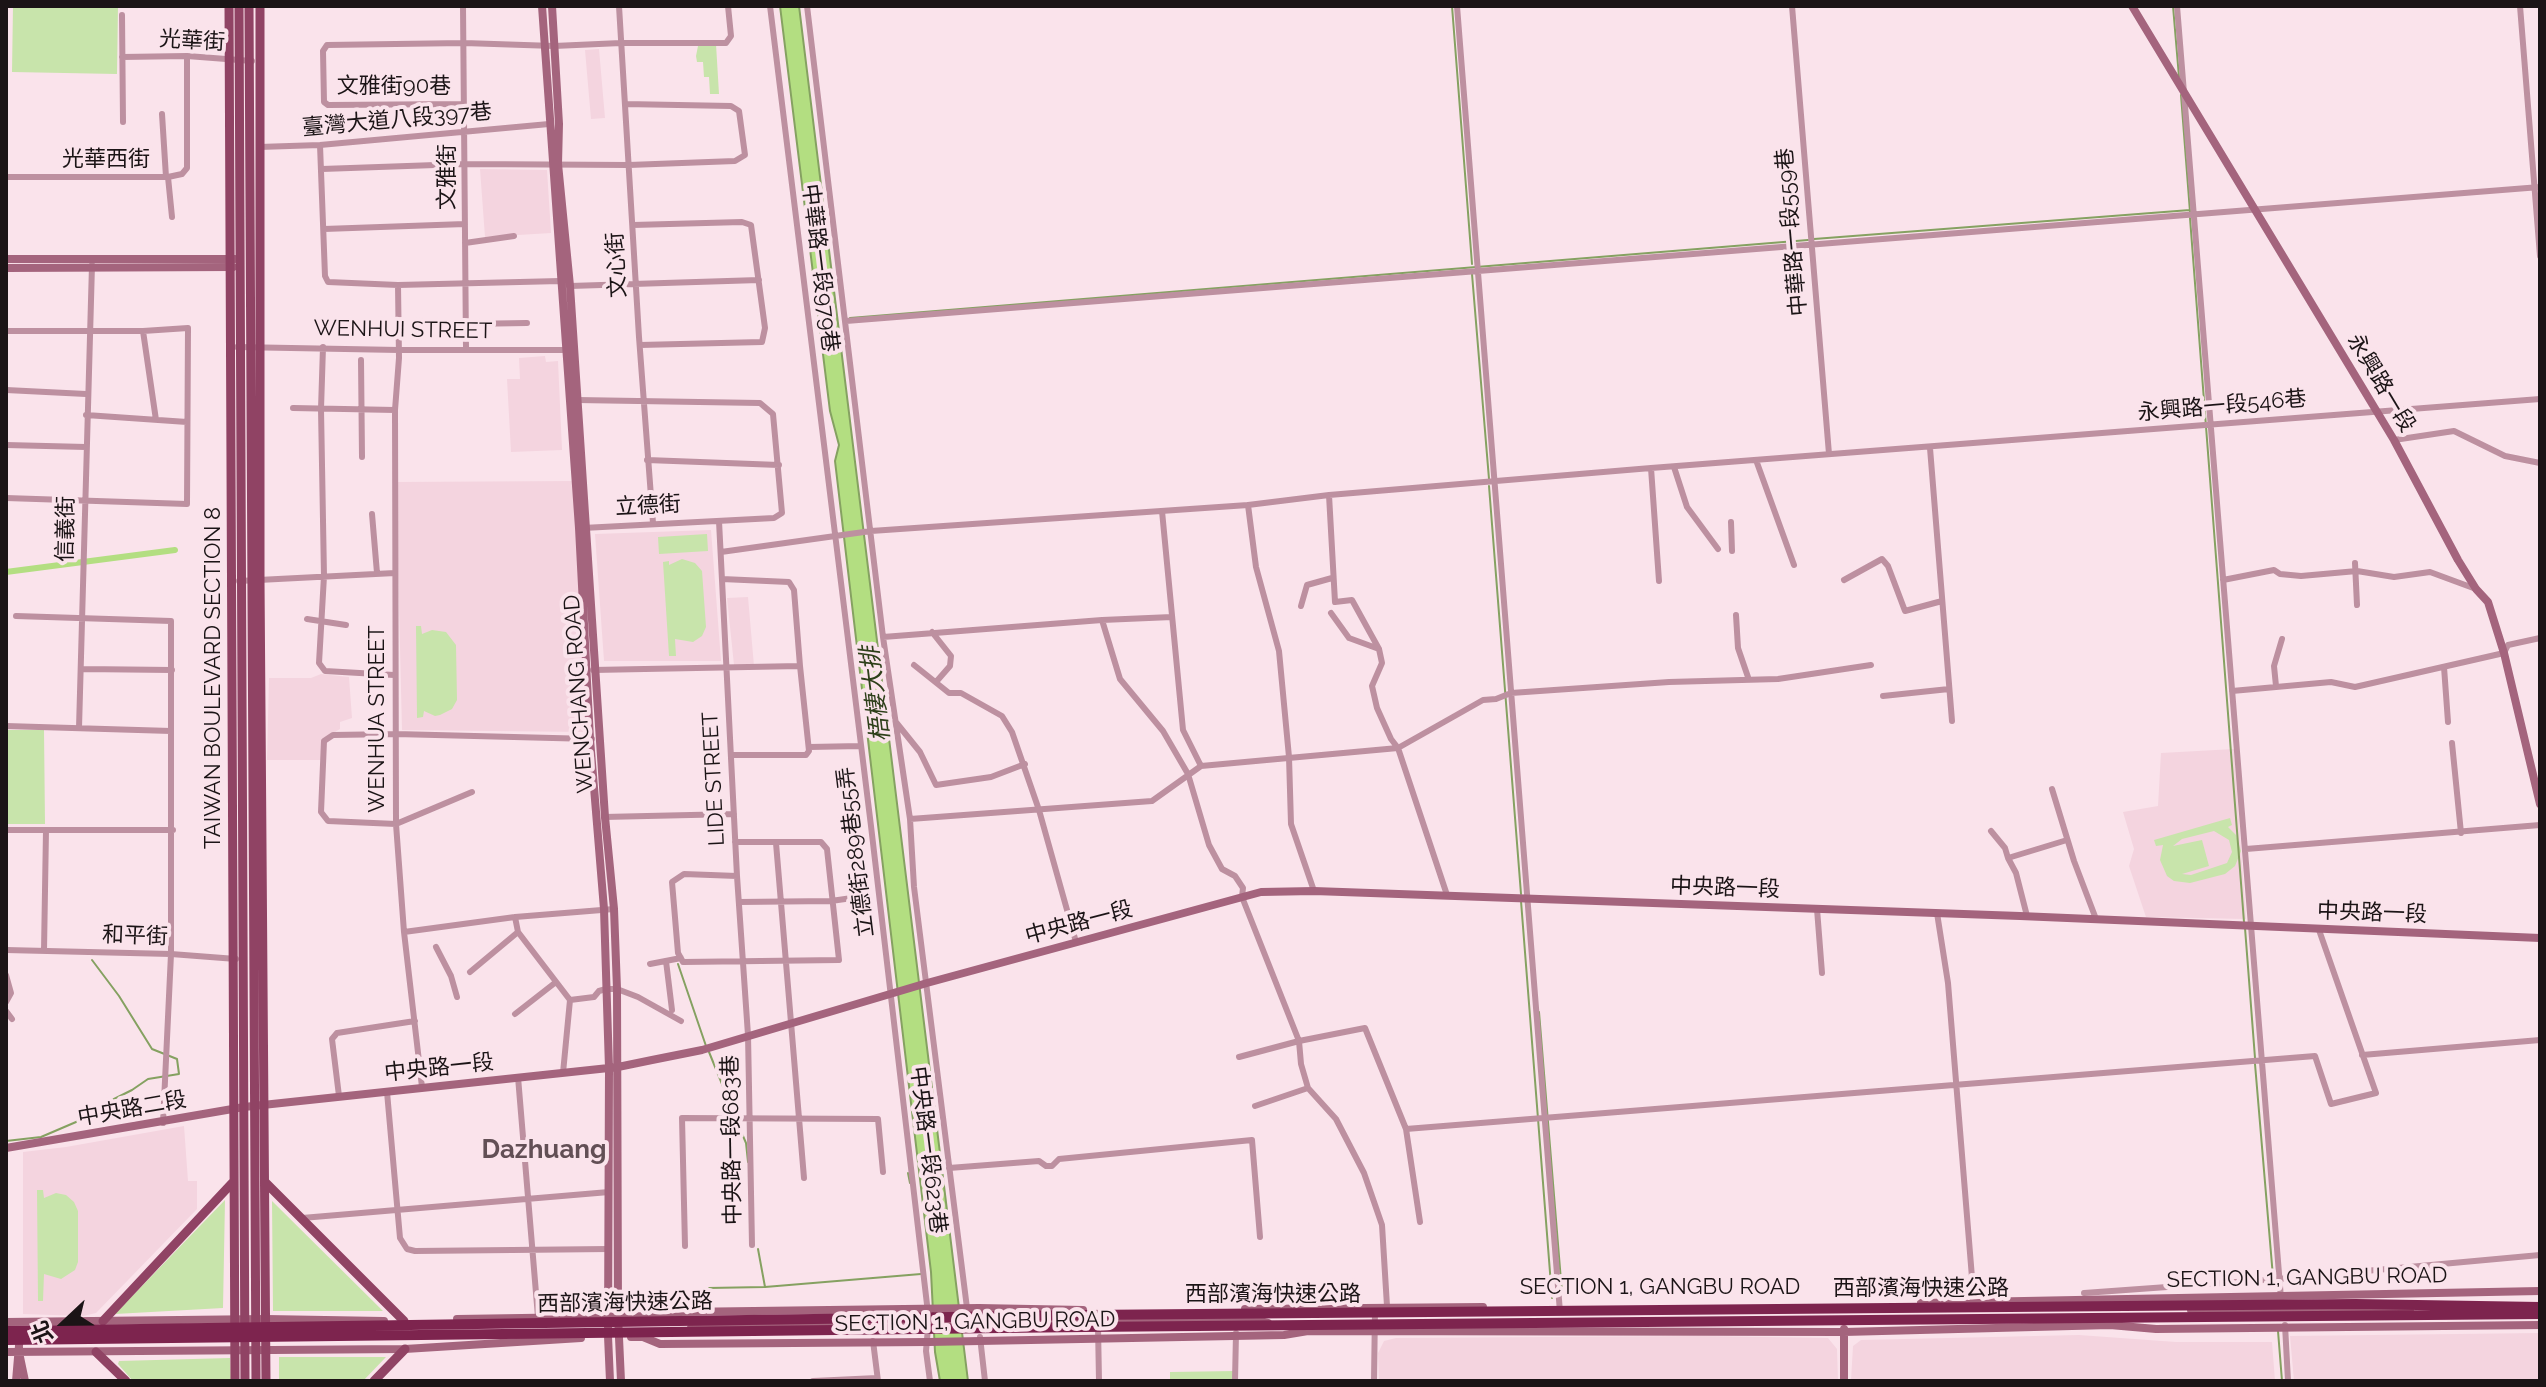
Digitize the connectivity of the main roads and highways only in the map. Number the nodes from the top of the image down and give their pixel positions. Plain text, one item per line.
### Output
1 (229, 6) edge
2 (239, 6) edge
3 (249, 6) edge
4 (260, 6) edge
5 (244, 61) junction
6 (245, 263) junction
7 (245, 347) junction
8 (245, 581) junction
9 (248, 960) junction
10 (249, 1107) junction
11 (234, 1181) junction
12 (260, 1182) junction
13 (2540, 1301) edge
14 (2356, 1304) junction
15 (2540, 1312) edge
16 (650, 1316) road end
17 (250, 1319) junction
18 (103, 1321) road end
19 (404, 1321) road end
20 (1084, 1321) junction
21 (6, 1331) edge
22 (643, 1337) road end
23 (6, 1340) edge
24 (405, 1349) road end
25 (250, 1350) junction
26 (96, 1352) road end
27 (126, 1381) edge
28 (235, 1381) edge
29 (245, 1381) edge
30 (256, 1381) edge
31 (266, 1381) edge
32 (374, 1381) edge

1 - 5 main road, TAIWAN BOULEVARD SECTION 8
2 - 5 main road, TAIWAN BOULEVARD SECTION 8
3 - 5 main road, TAIWAN BOULEVARD SECTION 8
4 - 5 main road, TAIWAN BOULEVARD SECTION 8
5 - 6 main road, TAIWAN BOULEVARD SECTION 8
5 - 6 main road, TAIWAN BOULEVARD SECTION 8
5 - 6 main road, TAIWAN BOULEVARD SECTION 8
6 - 7 main road, TAIWAN BOULEVARD SECTION 8
6 - 7 main road, TAIWAN BOULEVARD SECTION 8
7 - 8 main road, TAIWAN BOULEVARD SECTION 8
7 - 8 main road, TAIWAN BOULEVARD SECTION 8
8 - 9 main road, TAIWAN BOULEVARD SECTION 8
8 - 9 main road, TAIWAN BOULEVARD SECTION 8
9 - 10 main road, TAIWAN BOULEVARD SECTION 8
9 - 10 main road, TAIWAN BOULEVARD SECTION 8
10 - 11 main road, TAIWAN BOULEVARD SECTION 8
10 - 12 main road, TAIWAN BOULEVARD SECTION 8
10 - 17 main road, TAIWAN BOULEVARD SECTION 8
11 - 17 main road, TAIWAN BOULEVARD SECTION 8
11 - 18 main road
12 - 17 main road, TAIWAN BOULEVARD SECTION 8
12 - 19 main road
13 - 14 highway
14 - 15 highway, 西部濱海快速公路
14 - 20 highway, 西部濱海快速公路
15 - 20 highway, 西部濱海快速公路
16 - 20 highway
17 - 25 main road, TAIWAN BOULEVARD SECTION 8
17 - 25 main road, TAIWAN BOULEVARD SECTION 8
20 - 21 highway, 西部濱海快速公路
20 - 22 highway
20 - 23 highway, 西部濱海快速公路
24 - 32 main road
25 - 28 main road
25 - 29 main road
25 - 30 main road
25 - 31 main road
26 - 27 main road

